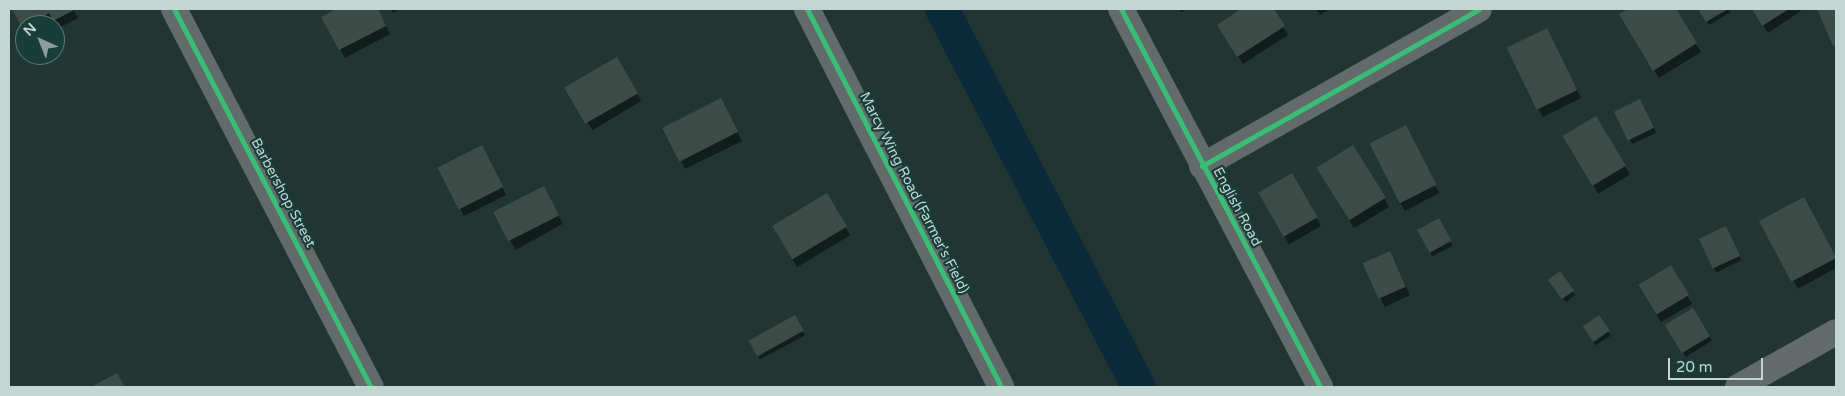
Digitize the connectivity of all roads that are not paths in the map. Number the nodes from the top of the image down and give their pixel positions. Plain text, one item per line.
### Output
1 (174, 9) edge
2 (806, 9) edge
3 (1122, 9) edge
4 (1479, 9) edge
5 (1202, 166) junction
6 (1836, 332) edge
7 (371, 387) edge
8 (1001, 387) edge
9 (1320, 387) edge
10 (1738, 387) edge

1 - 7 street, Barbershop Street
2 - 8 street, Marcy Wing Road (Farmer's Field)
3 - 5 street, English Road
4 - 5 street
5 - 9 street, English Road
6 - 10 street

